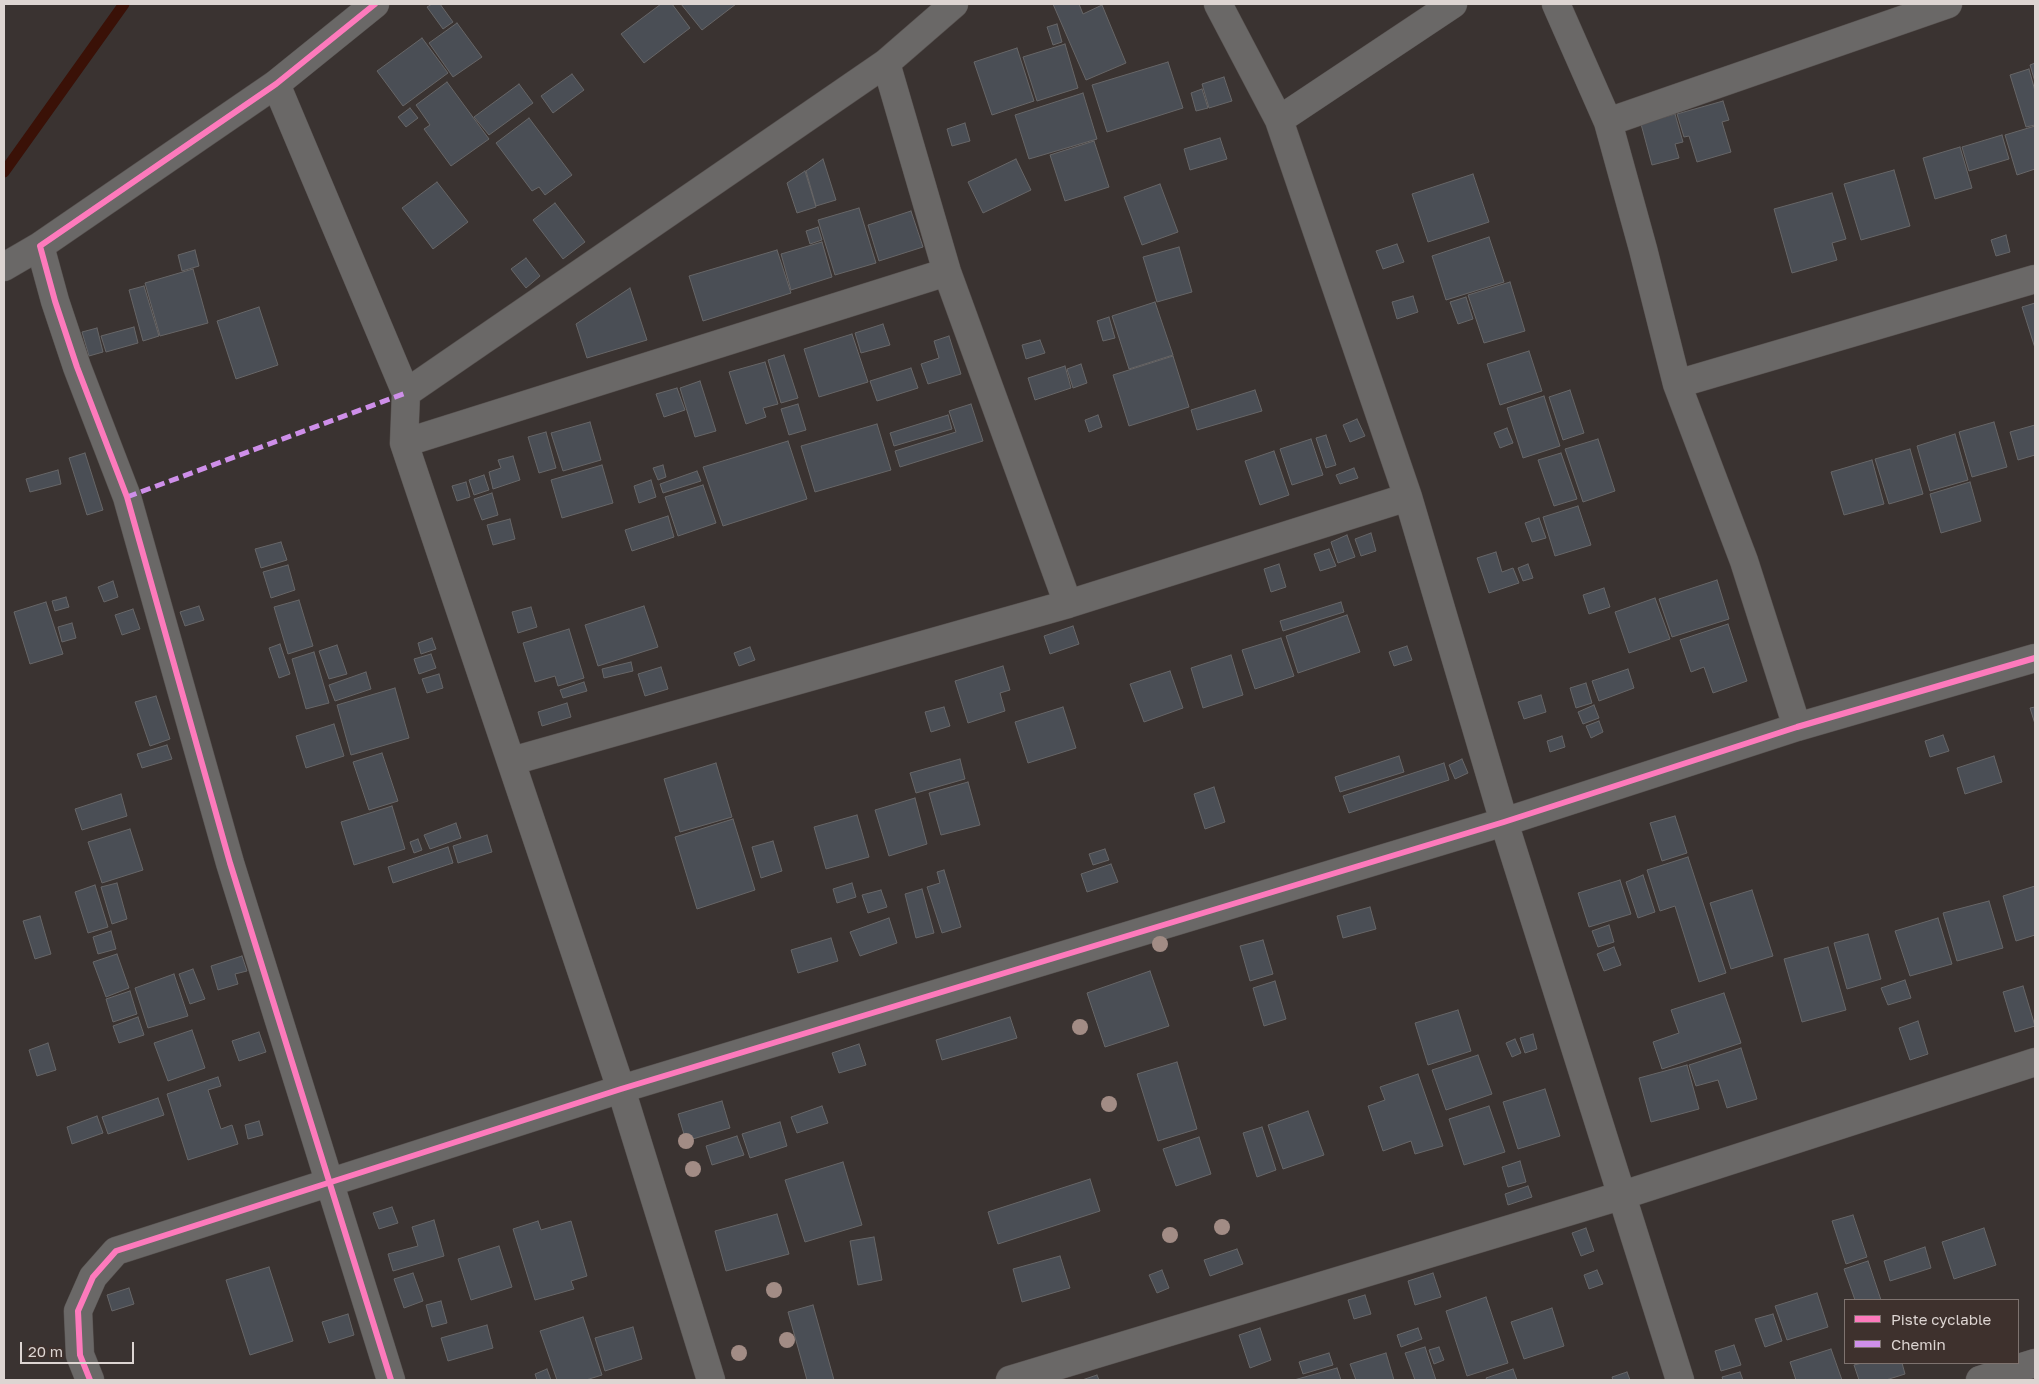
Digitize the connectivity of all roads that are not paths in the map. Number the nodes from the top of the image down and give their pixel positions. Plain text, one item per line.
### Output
1 (375, 4) edge
2 (954, 4) edge
3 (1218, 4) edge
4 (1453, 4) edge
5 (1556, 4) edge
6 (1948, 4) edge
7 (886, 64) junction
8 (276, 84) junction
9 (1279, 120) junction
10 (1608, 122) junction
11 (40, 246) junction
12 (4, 267) edge
13 (947, 272) junction
14 (2035, 279) edge
15 (1677, 384) junction
16 (406, 393) junction
17 (404, 443) junction
18 (1408, 498) junction
19 (1068, 604) junction
20 (2035, 658) edge
21 (1797, 727) junction
22 (512, 761) junction
23 (1504, 822) junction
24 (2035, 1062) edge
25 (621, 1089) junction
26 (329, 1182) junction
27 (1620, 1196) junction
28 (2035, 1363) edge
29 (90, 1380) edge
30 (391, 1380) edge
31 (711, 1380) edge
32 (1010, 1380) edge
33 (1680, 1380) edge
34 (1980, 1380) edge

1 - 8 street
2 - 7 street
3 - 9 street
4 - 9 street
5 - 10 street
6 - 10 street
7 - 13 street
7 - 16 street
8 - 11 street
8 - 16 street
9 - 18 street
10 - 15 street
11 - 12 street
11 - 26 street
13 - 17 street
13 - 19 street
14 - 15 street
15 - 21 street
16 - 17 street
17 - 22 street
18 - 19 street
18 - 23 street
19 - 22 street
20 - 21 street
21 - 23 street
22 - 25 street
23 - 25 street
23 - 27 street
24 - 27 street
25 - 26 street
25 - 31 street
26 - 29 street
26 - 30 street
27 - 32 street
27 - 33 street
28 - 34 street

